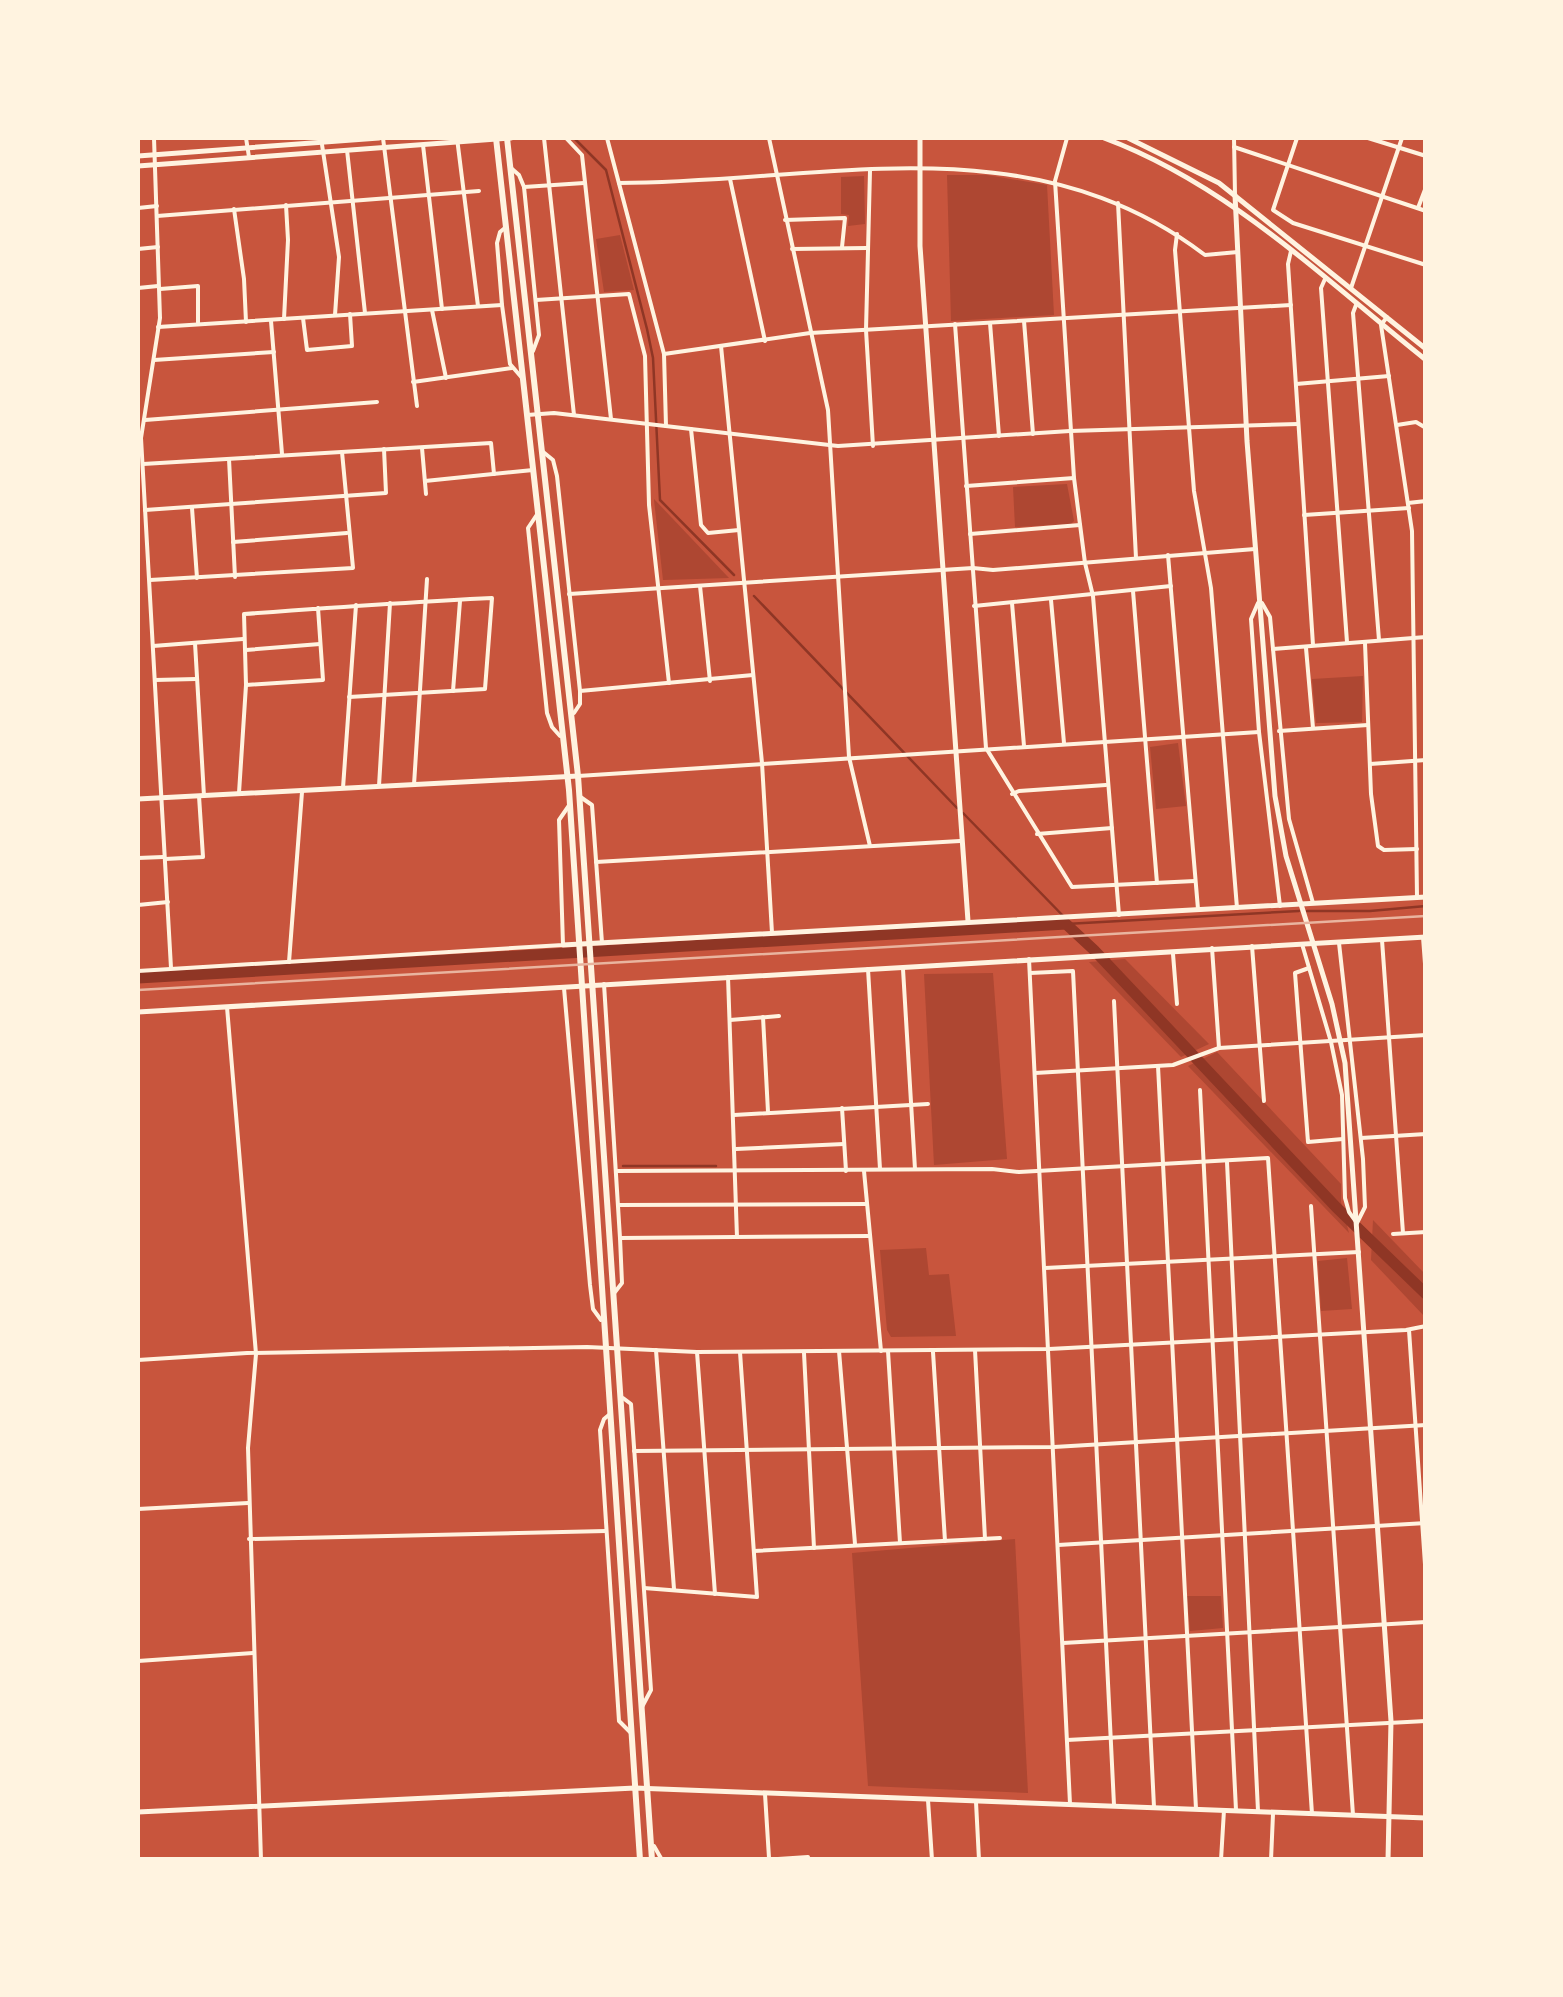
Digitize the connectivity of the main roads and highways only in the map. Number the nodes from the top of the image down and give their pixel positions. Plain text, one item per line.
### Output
1 (496, 138) edge
2 (509, 138) edge
3 (640, 1860) edge
4 (652, 1860) edge

1 - 3 main road
2 - 4 main road

